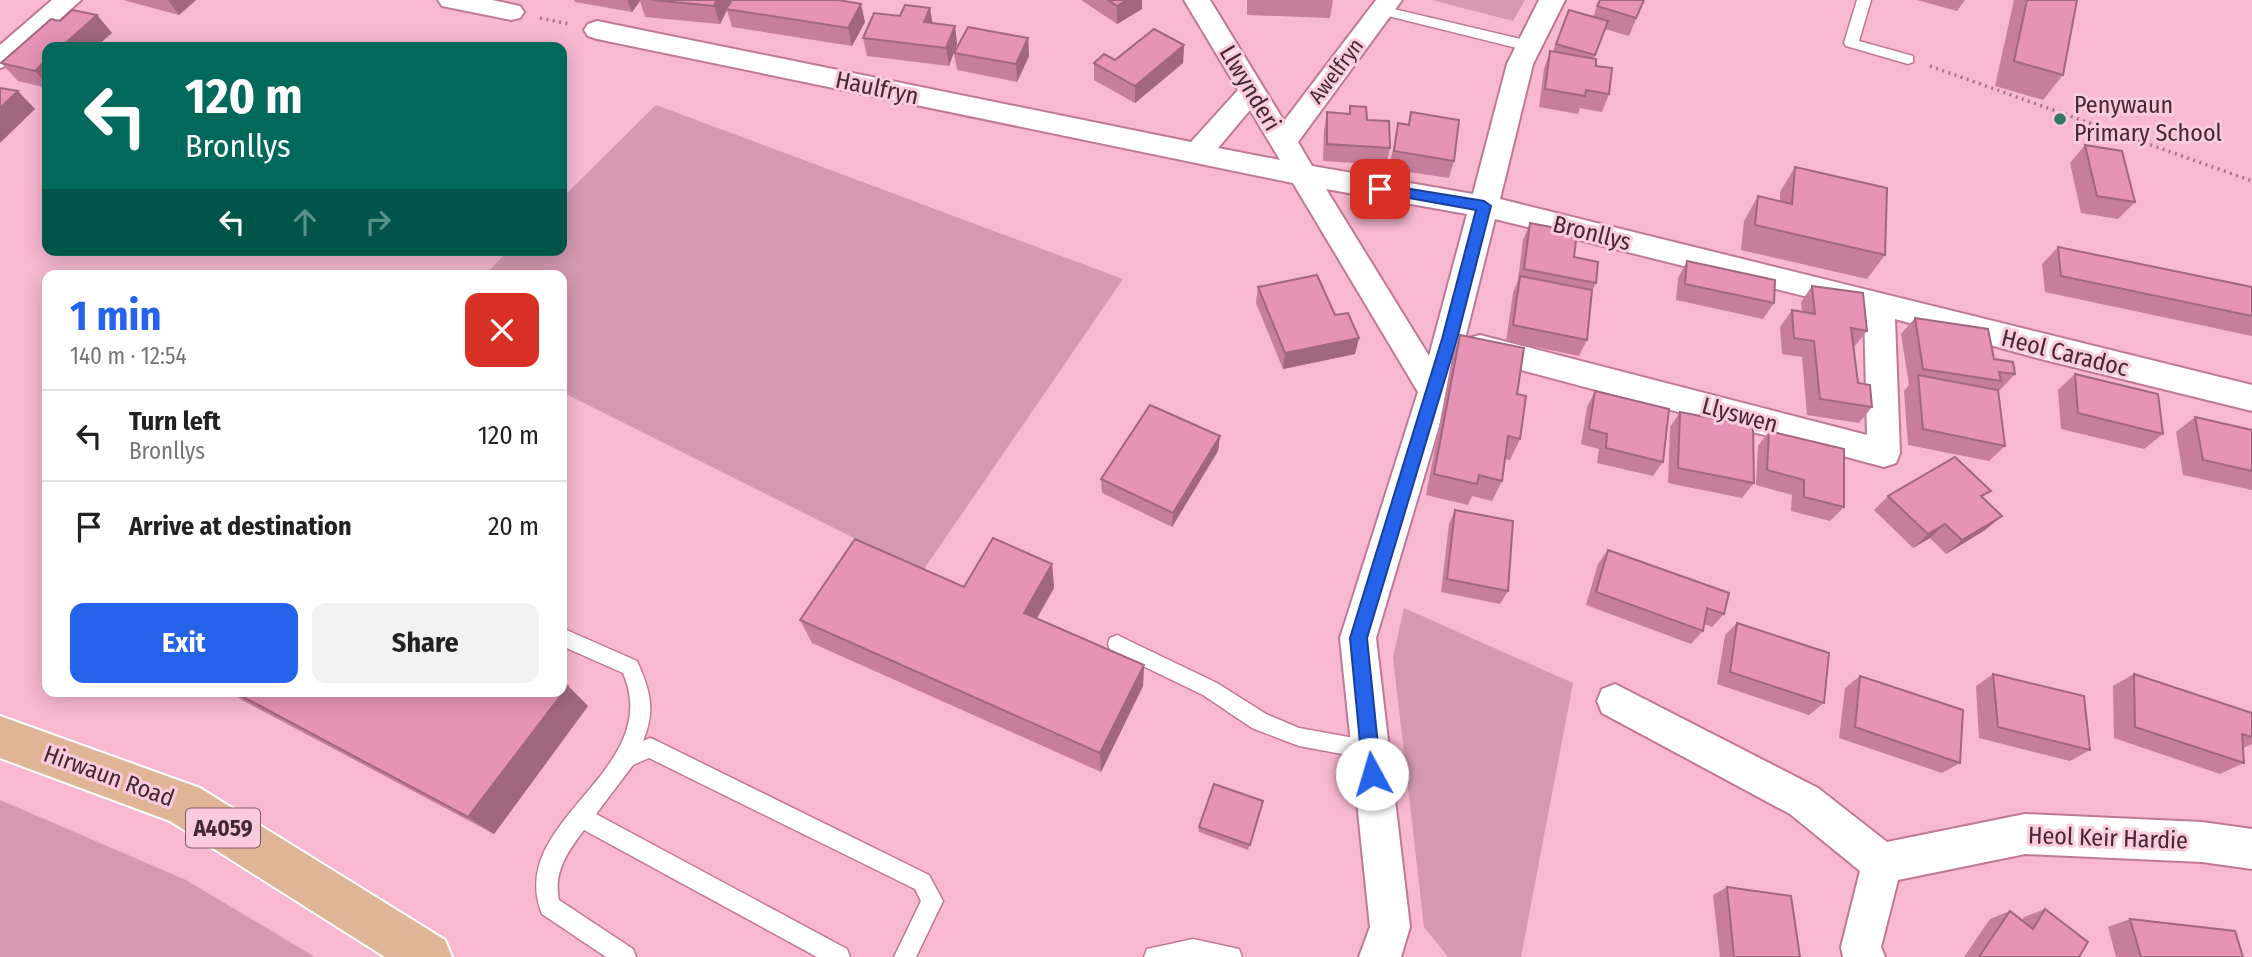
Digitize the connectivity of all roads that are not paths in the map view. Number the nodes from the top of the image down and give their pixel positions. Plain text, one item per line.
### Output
1 (68, 0) edge
2 (451, 0) edge
3 (1196, 0) edge
4 (1552, 0) edge
5 (1864, 0) edge
6 (1385, 5) edge
7 (511, 12) road end
8 (597, 30) road end
9 (1529, 46) junction
10 (0, 59) edge
11 (1908, 59) road end
12 (1252, 91) junction
13 (1283, 142) junction
14 (1197, 153) junction
15 (1303, 175) junction
16 (1484, 206) junction
17 (1879, 303) junction
18 (1450, 339) junction
19 (1434, 391) junction
20 (2252, 398) edge
21 (567, 639) edge
22 (1117, 644) dead end
23 (1615, 701) dead end
24 (0, 737) edge
25 (1369, 749) junction
26 (626, 758) junction
27 (580, 817) junction
28 (2252, 849) edge
29 (1882, 863) junction
30 (429, 957) edge
31 (625, 957) edge
32 (839, 957) edge
33 (905, 957) edge
34 (1155, 957) edge
35 (1231, 957) edge
36 (1380, 957) edge
37 (1864, 957) edge

1 - 10 street
2 - 7 street
3 - 12 street, Llwynderi
4 - 9 street
5 - 11 lane
6 - 9 lane
6 - 13 street, Awelfryn
8 - 14 street, Haulfryn
9 - 16 street
12 - 13 street, Llwynderi
12 - 14 street
13 - 15 street, Llwynderi
14 - 15 street, Haulfryn
15 - 16 street, Bronllys
15 - 19 street, Llwynderi
16 - 17 street, Bronllys
16 - 18 street
17 - 18 street, Llyswen
17 - 20 street, Heol Caradoc
18 - 19 street
19 - 25 street
21 - 26 lane
22 - 25 lane
23 - 29 street
24 - 30 main road, Hirwaun Road / A4059
25 - 36 street
26 - 27 lane
26 - 33 lane
27 - 31 lane
27 - 32 lane
28 - 29 street, Heol Keir Hardie
29 - 37 street
34 - 35 lane

